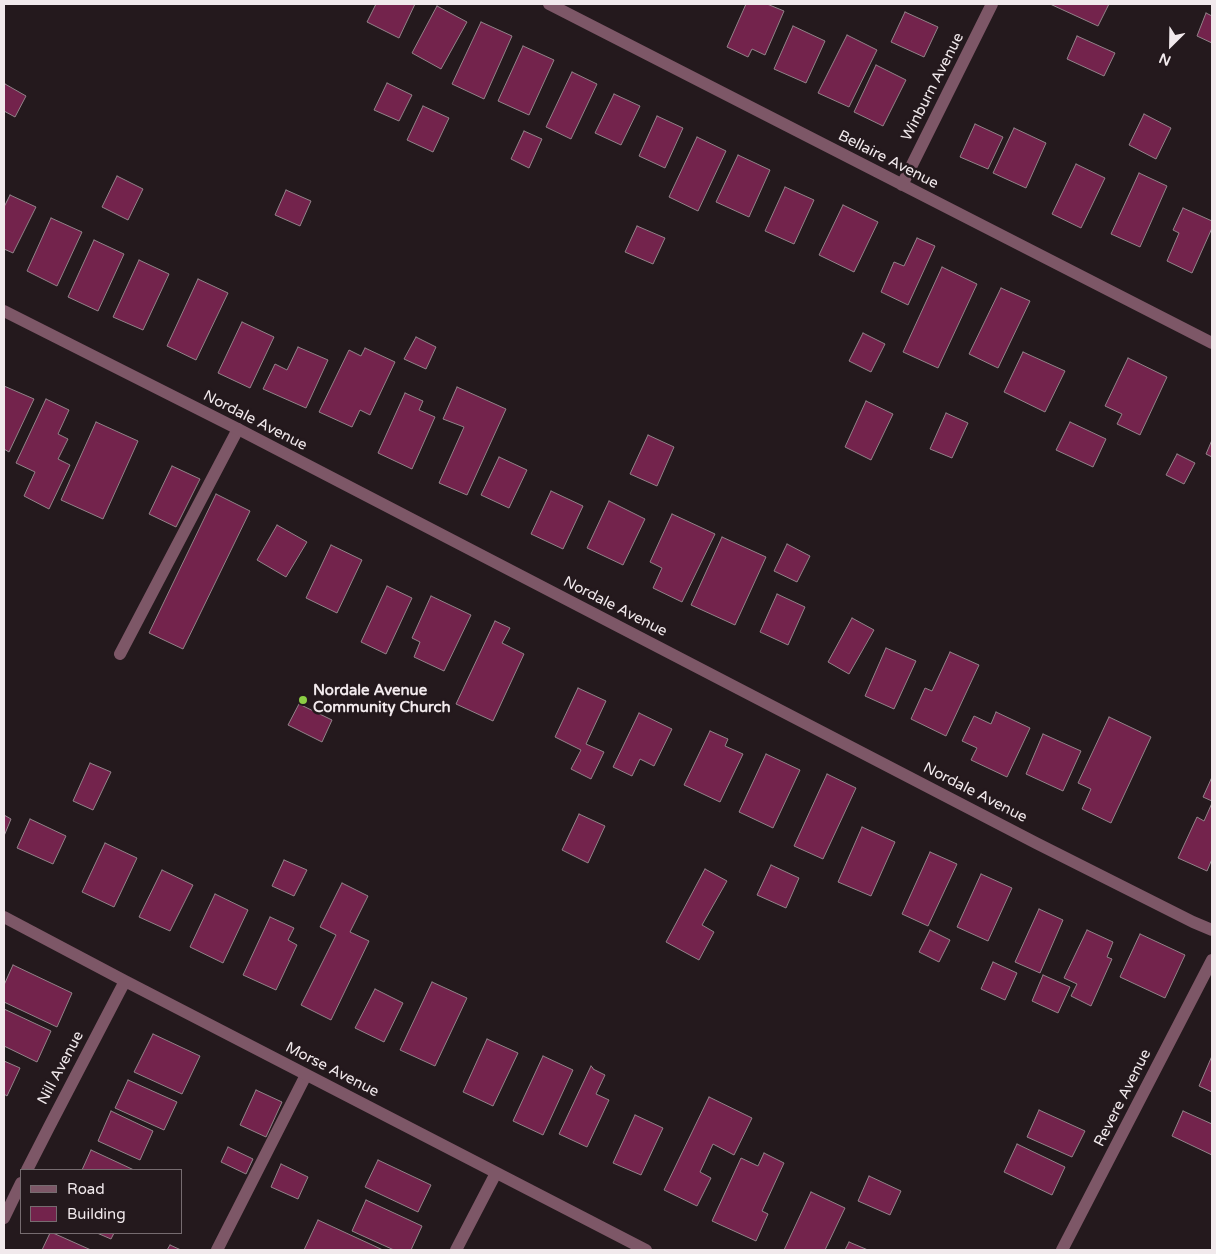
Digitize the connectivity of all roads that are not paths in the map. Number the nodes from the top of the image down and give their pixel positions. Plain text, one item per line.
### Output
1 (549, 4) edge
2 (992, 4) edge
3 (902, 185) junction
4 (4, 311) edge
5 (1212, 344) edge
6 (238, 429) junction
7 (120, 654) dead end
8 (4, 917) edge
9 (1212, 930) edge
10 (1212, 964) edge
11 (125, 981) junction
12 (306, 1075) junction
13 (28, 1169) edge
14 (496, 1173) junction
15 (20, 1185) edge
16 (4, 1218) edge
17 (217, 1250) edge
18 (456, 1250) edge
19 (646, 1250) edge
20 (1062, 1250) edge

1 - 3 street, Bellaire Avenue
2 - 3 street, Winburn Avenue
3 - 5 street, Bellaire Avenue
4 - 6 street, Nordale Avenue
6 - 7 street
6 - 9 street, Nordale Avenue
8 - 11 street, Morse Avenue
10 - 20 street, Revere Avenue
11 - 12 street, Morse Avenue
11 - 13 street, Nill Avenue
12 - 14 street, Morse Avenue
12 - 17 street
14 - 18 street
14 - 19 street, Morse Avenue
15 - 16 street

